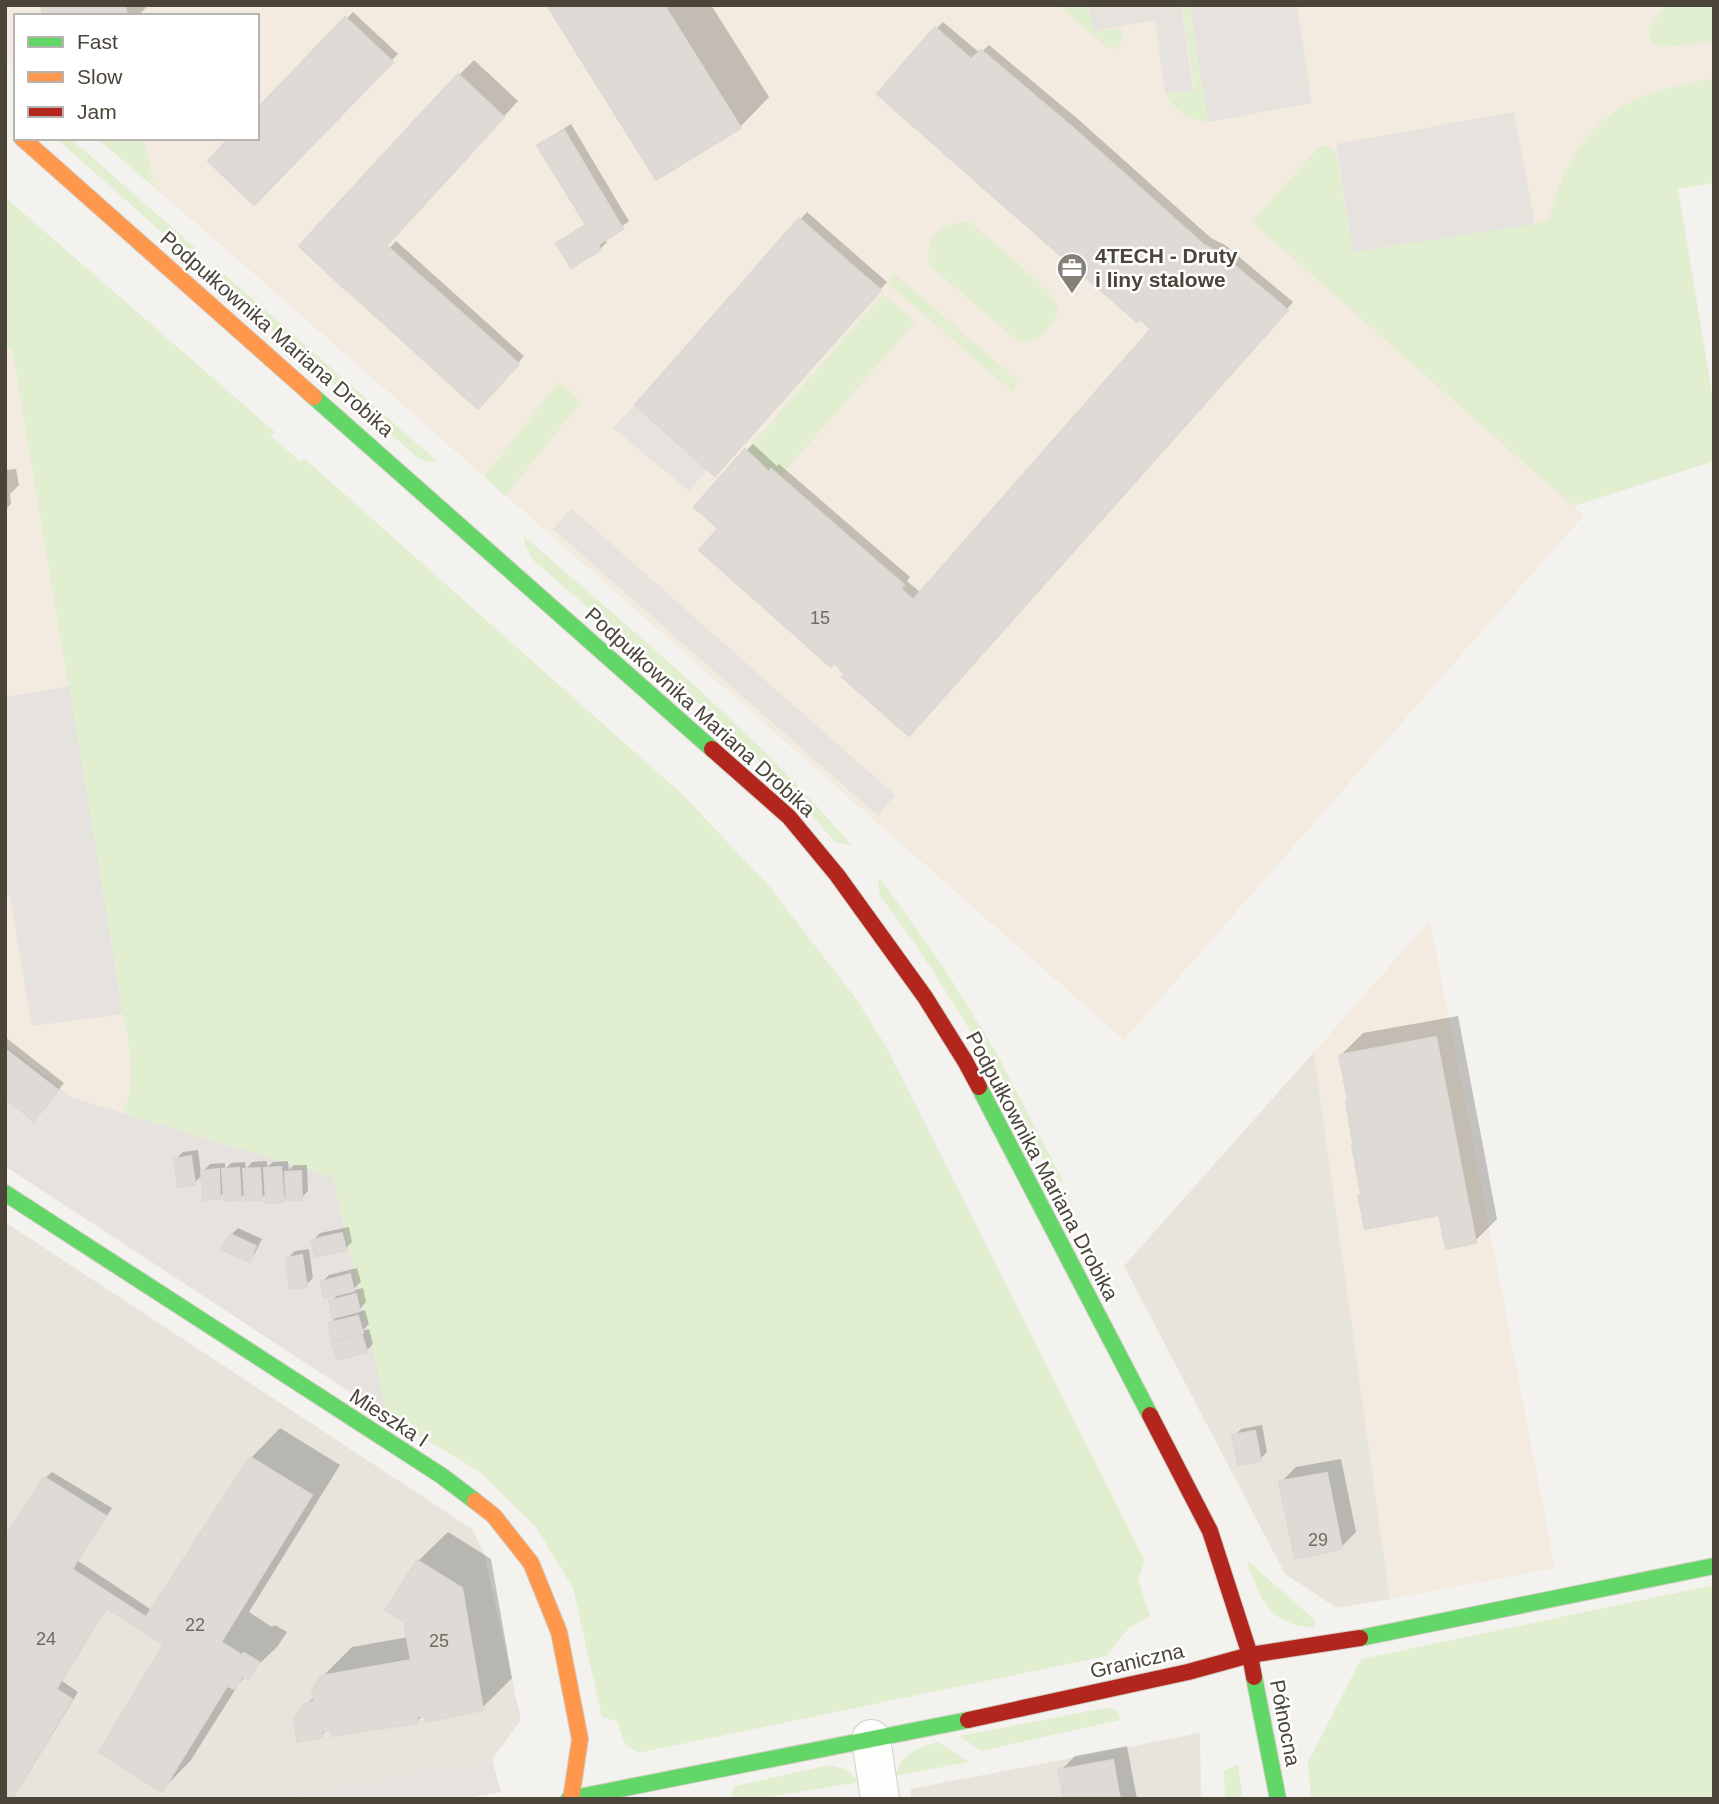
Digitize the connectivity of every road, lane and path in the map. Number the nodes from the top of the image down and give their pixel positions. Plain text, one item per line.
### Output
1 (24, 140) edge
2 (5, 1194) edge
3 (1714, 1566) edge
4 (1250, 1655) junction
5 (871, 1739) junction
6 (570, 1799) edge
7 (880, 1799) edge
8 (1278, 1799) edge

1 - 4 main road, Podpułkownika Mariana Drobika
2 - 6 main road, Mieszka I
3 - 4 main road, Graniczna
4 - 5 main road, Graniczna
4 - 8 main road, Północna
5 - 6 main road, Graniczna
5 - 7 street

